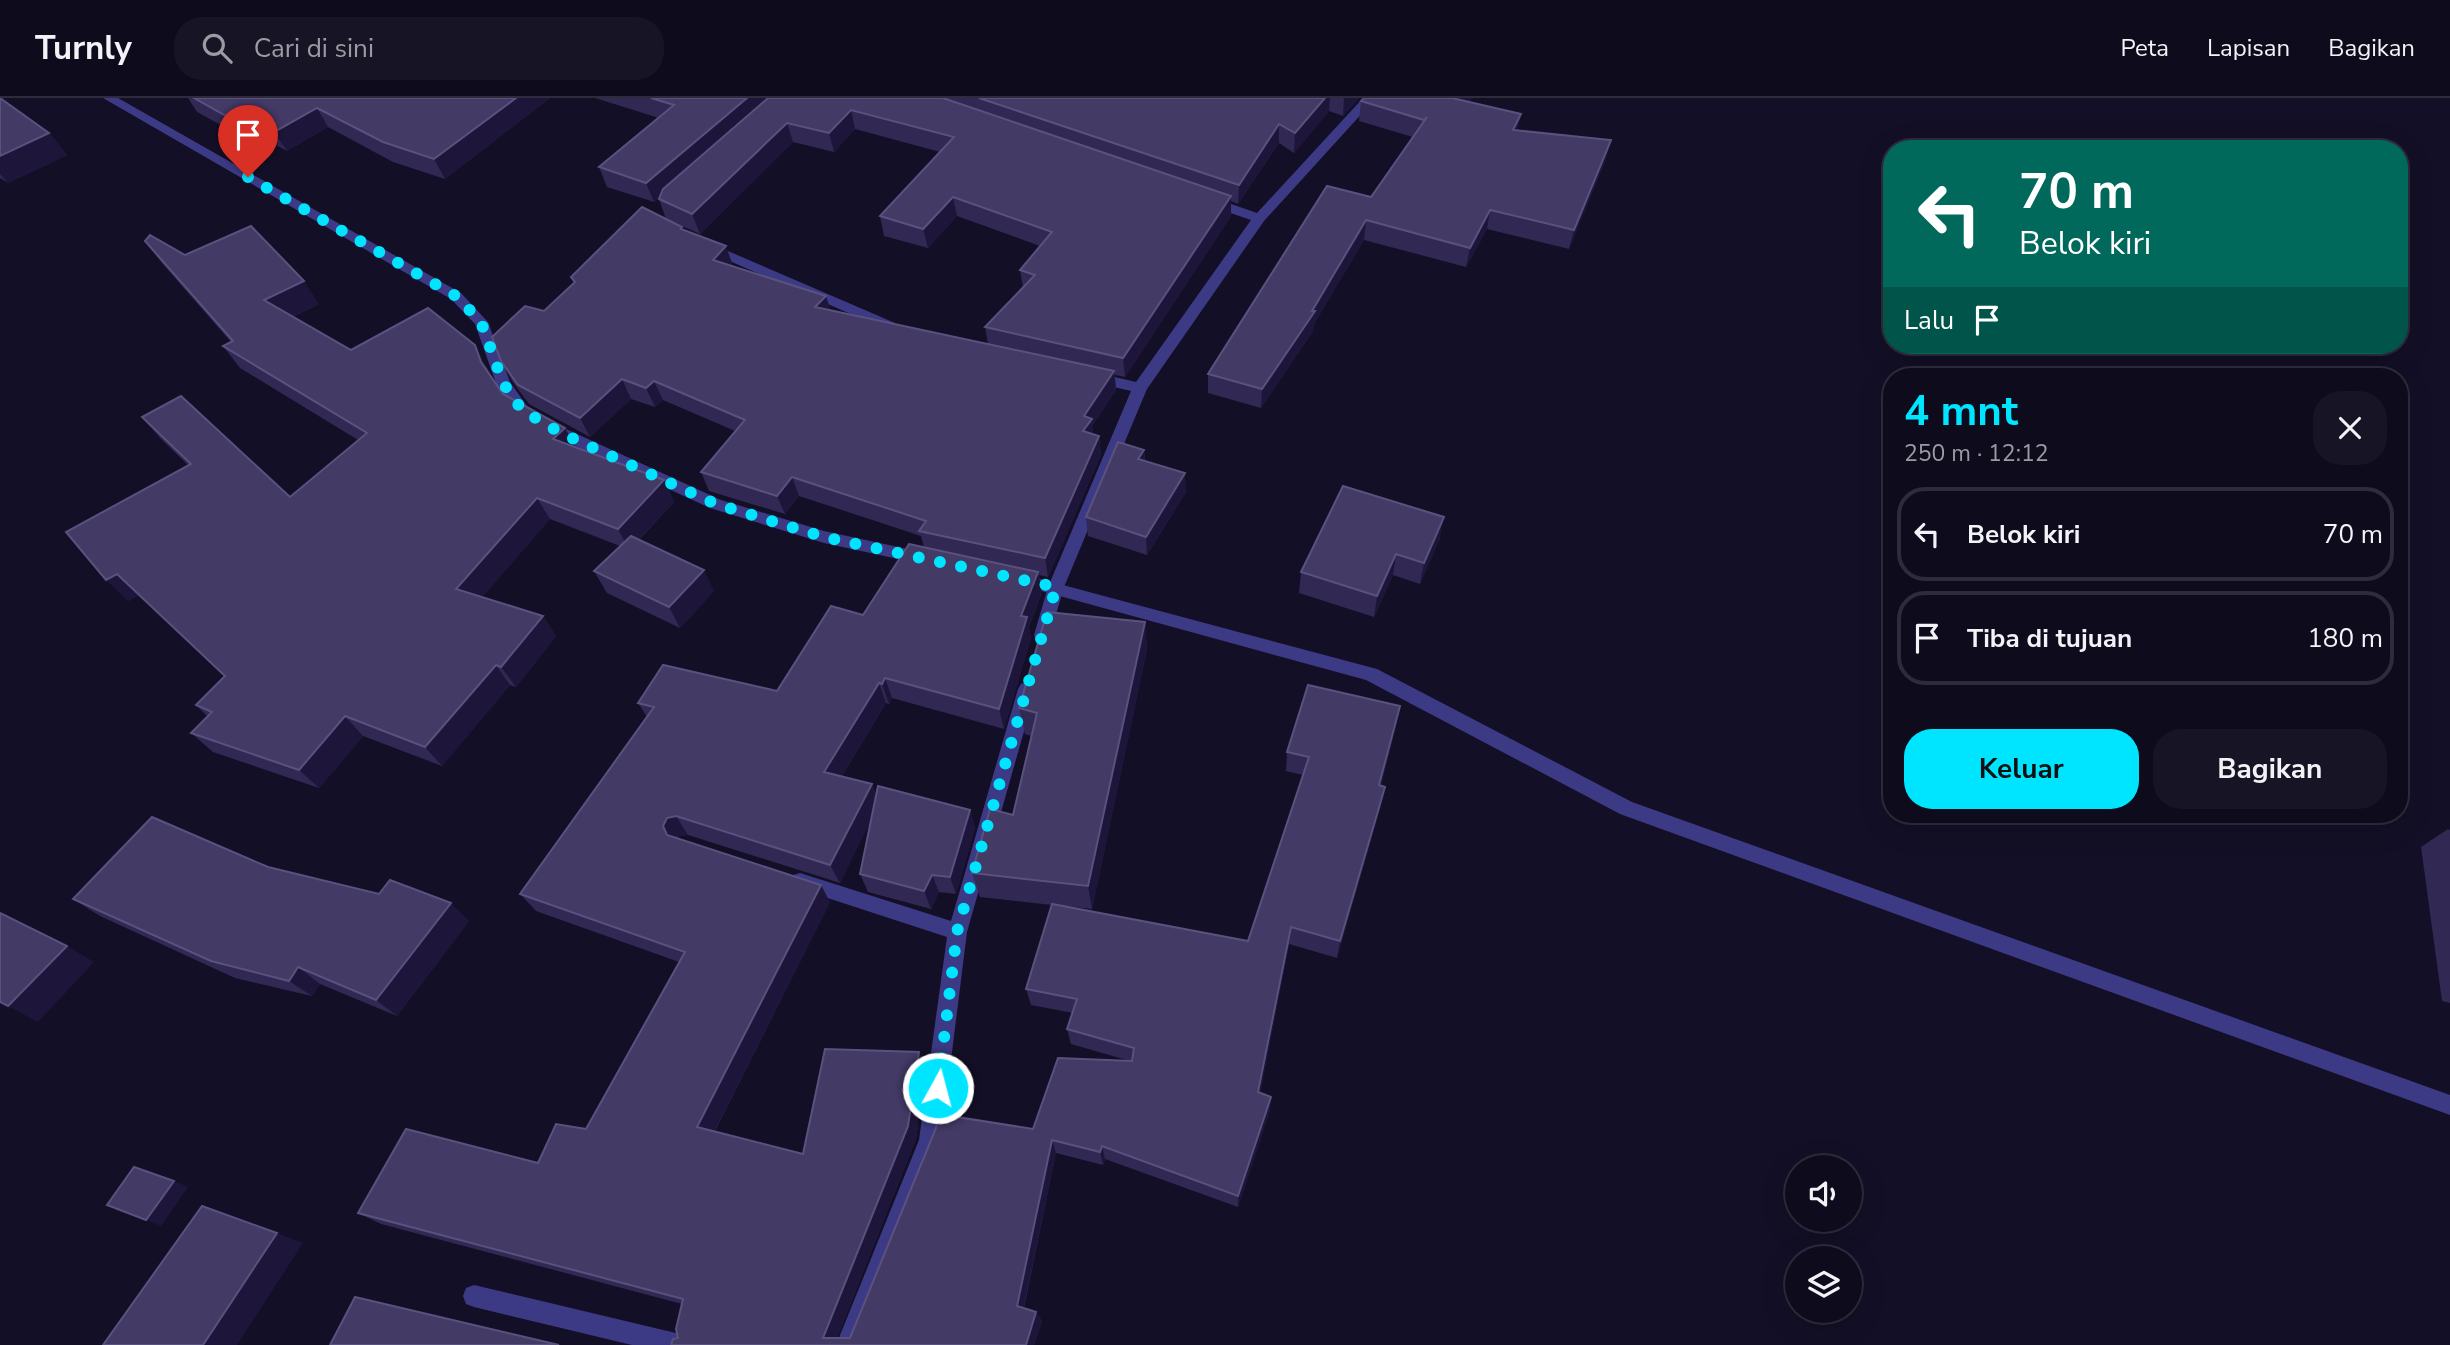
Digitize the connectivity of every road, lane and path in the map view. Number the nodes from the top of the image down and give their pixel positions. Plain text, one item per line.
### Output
1 (109, 98) edge
2 (1370, 98) edge
3 (1193, 195) edge
4 (1259, 218) junction
5 (690, 239) edge
6 (908, 332) edge
7 (1074, 373) edge
8 (1140, 388) junction
9 (947, 563) edge
10 (1001, 575) edge
11 (1056, 587) junction
12 (777, 874) edge
13 (957, 932) junction
14 (2450, 1105) edge
15 (474, 1296) dead end
16 (680, 1345) edge
17 (847, 1345) edge

1 - 9 street
2 - 4 street
3 - 4 street
4 - 8 street
5 - 6 street
7 - 8 street
8 - 11 street
10 - 11 street
11 - 13 street
11 - 14 street
12 - 13 street
13 - 17 street
15 - 16 street

